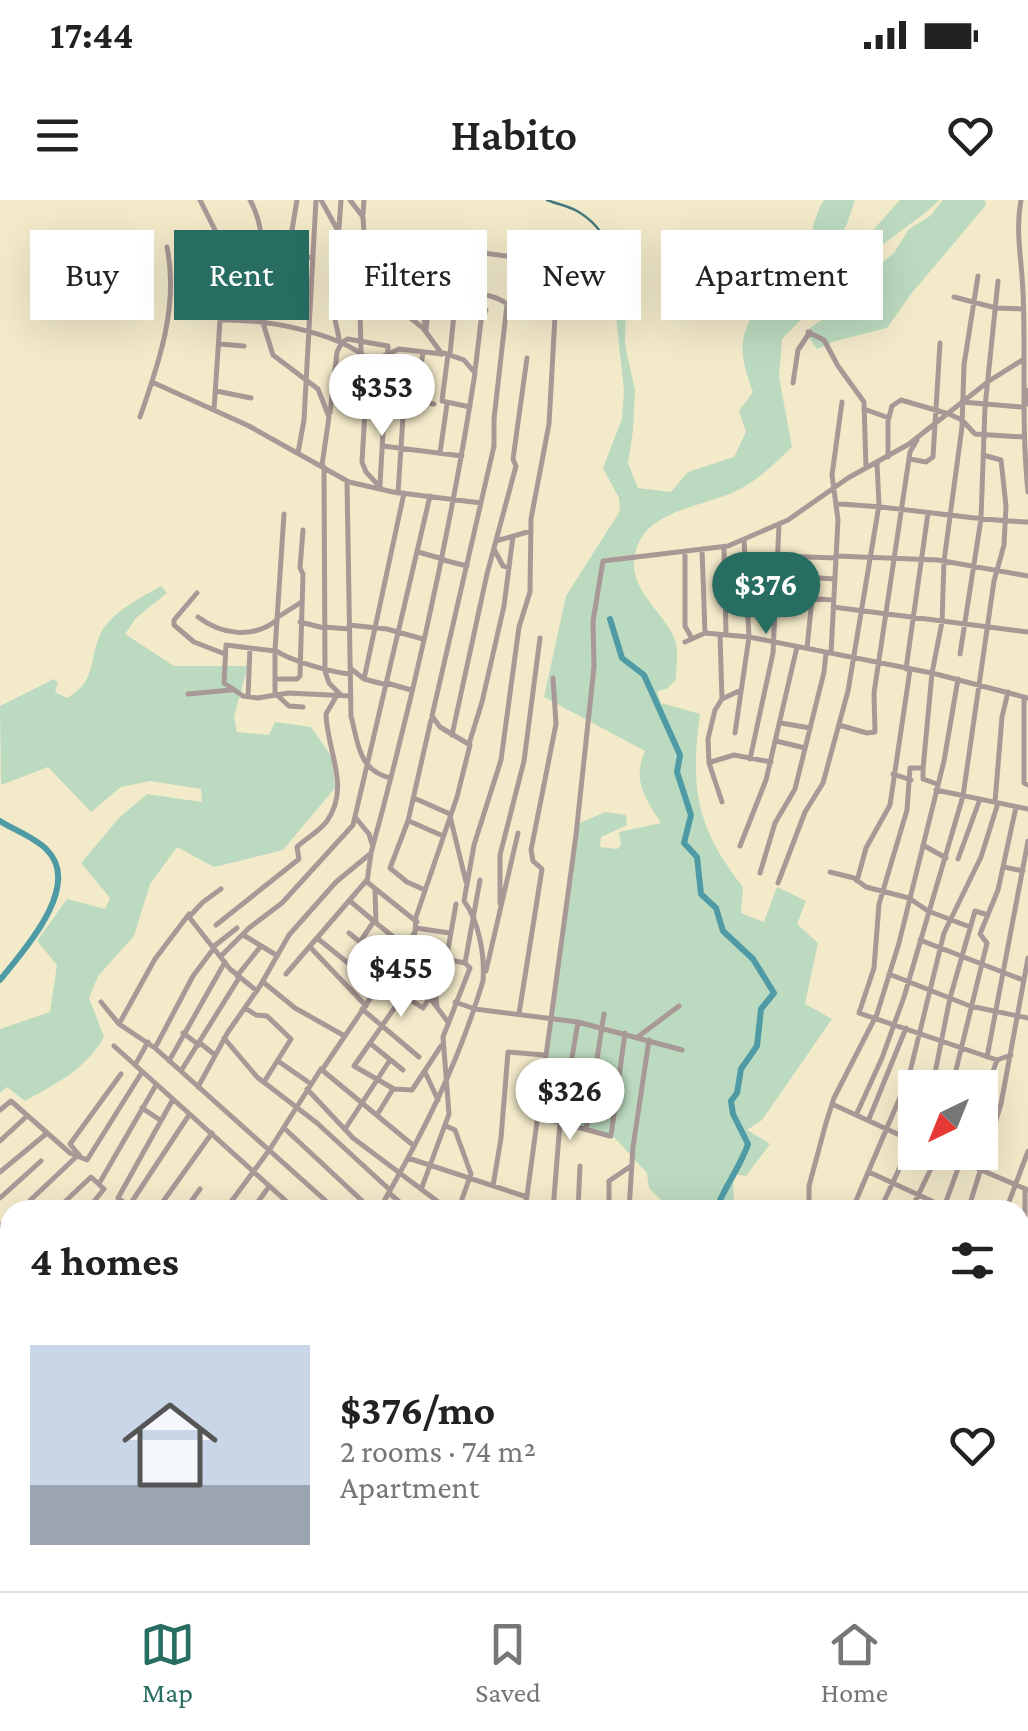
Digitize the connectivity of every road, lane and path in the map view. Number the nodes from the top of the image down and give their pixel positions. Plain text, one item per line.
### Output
1 (200, 200) edge
2 (250, 200) edge
3 (297, 200) edge
4 (318, 200) edge
5 (341, 200) edge
6 (350, 200) edge
7 (364, 200) edge
8 (1021, 200) edge
9 (363, 217) junction
10 (215, 230) edge
11 (260, 230) edge
12 (293, 230) edge
13 (337, 230) edge
14 (340, 230) edge
15 (365, 230) edge
16 (167, 246) dead end
17 (487, 254) edge
18 (309, 257) edge
19 (312, 258) junction
20 (978, 276) dead end
21 (998, 281) dead end
22 (309, 294) edge
23 (487, 295) edge
24 (954, 297) dead end
25 (975, 303) junction
26 (996, 308) junction
27 (1023, 308) junction
28 (263, 320) edge
29 (307, 320) edge
30 (336, 320) edge
31 (361, 320) edge
32 (415, 320) edge
33 (424, 320) edge
34 (427, 320) edge
35 (453, 320) edge
36 (481, 320) edge
37 (266, 326) junction
38 (426, 329) junction
39 (306, 330) junction
40 (362, 340) junction
41 (341, 342) junction
42 (218, 344) junction
43 (940, 344) dead end
44 (244, 346) dead end
45 (423, 352) junction
46 (389, 354) junction
47 (447, 354) junction
48 (364, 355) junction
49 (526, 358) dead end
50 (1026, 359) edge
51 (475, 370) junction
52 (387, 374) junction
53 (304, 380) junction
54 (419, 380) junction
55 (989, 381) junction
56 (152, 382) junction
57 (793, 383) dead end
58 (216, 390) junction
59 (386, 396) junction
60 (251, 398) dead end
61 (842, 402) dead end
62 (962, 402) junction
63 (434, 404) dead end
64 (447, 404) junction
65 (1025, 406) edge
66 (470, 407) junction
67 (985, 407) junction
68 (934, 408) junction
69 (864, 409) junction
70 (214, 410) junction
71 (949, 414) junction
72 (140, 417) dead end
73 (330, 417) junction
74 (889, 418) junction
75 (962, 420) junction
76 (933, 427) junction
77 (984, 434) junction
78 (918, 437) junction
79 (1024, 438) junction
80 (383, 446) junction
81 (402, 448) junction
82 (298, 453) junction
83 (440, 453) junction
84 (983, 455) junction
85 (462, 456) junction
86 (888, 457) junction
87 (910, 459) junction
88 (877, 463) junction
89 (323, 466) junction
90 (866, 468) junction
91 (347, 481) junction
92 (1028, 484) edge
93 (381, 488) junction
94 (832, 489) junction
95 (1028, 492) edge
96 (401, 493) junction
97 (430, 496) junction
98 (456, 499) junction
99 (481, 503) junction
100 (836, 504) junction
101 (879, 505) junction
102 (902, 509) junction
103 (928, 512) junction
104 (284, 514) dead end
105 (952, 515) junction
106 (980, 519) junction
107 (1006, 521) junction
108 (1028, 522) edge
109 (779, 524) junction
110 (304, 530) dead end
111 (531, 531) junction
112 (512, 536) junction
113 (744, 539) junction
114 (496, 545) junction
115 (724, 546) junction
116 (702, 549) junction
117 (685, 551) junction
118 (418, 552) junction
119 (778, 556) junction
120 (836, 557) junction
121 (869, 557) junction
122 (443, 559) junction
123 (895, 560) junction
124 (922, 560) junction
125 (944, 560) junction
126 (467, 566) junction
127 (973, 566) junction
128 (509, 568) junction
129 (996, 569) junction
130 (777, 575) junction
131 (1028, 576) edge
132 (834, 579) junction
133 (197, 593) dead end
134 (775, 596) junction
135 (812, 599) junction
136 (300, 603) junction
137 (833, 604) junction
138 (864, 612) junction
139 (887, 614) junction
140 (198, 617) dead end
141 (912, 617) junction
142 (277, 619) junction
143 (300, 622) junction
144 (942, 622) junction
145 (965, 623) junction
146 (989, 626) junction
147 (349, 627) junction
148 (324, 628) junction
149 (376, 628) junction
150 (1028, 632) edge
151 (399, 633) junction
152 (705, 633) junction
153 (723, 634) junction
154 (749, 637) junction
155 (540, 638) dead end
156 (423, 640) junction
157 (773, 643) junction
158 (798, 646) junction
159 (250, 648) junction
160 (808, 648) junction
161 (275, 650) junction
162 (828, 653) junction
163 (225, 654) junction
164 (960, 654) dead end
165 (854, 658) junction
166 (299, 660) junction
167 (879, 663) junction
168 (908, 669) junction
169 (325, 670) junction
170 (350, 672) junction
171 (932, 673) junction
172 (362, 678) junction
173 (553, 678) dead end
174 (275, 679) junction
175 (958, 679) junction
176 (387, 684) junction
177 (978, 684) junction
178 (232, 690) junction
179 (411, 690) junction
180 (741, 690) junction
181 (1008, 692) junction
182 (188, 694) dead end
183 (276, 695) junction
184 (339, 695) junction
185 (351, 696) junction
186 (248, 697) junction
187 (1026, 697) edge
188 (722, 698) junction
189 (303, 707) dead end
190 (432, 716) junction
191 (781, 723) junction
192 (839, 724) junction
193 (810, 728) junction
194 (735, 733) dead end
195 (452, 735) junction
196 (776, 741) junction
197 (469, 744) junction
198 (805, 748) junction
199 (750, 759) junction
200 (771, 762) junction
201 (709, 763) junction
202 (368, 766) junction
203 (923, 768) junction
204 (893, 774) junction
205 (391, 778) junction
206 (911, 780) junction
207 (1028, 785) edge
208 (936, 787) junction
209 (963, 796) junction
210 (414, 798) junction
211 (980, 799) junction
212 (722, 802) dead end
213 (996, 803) junction
214 (1016, 807) junction
215 (1028, 809) edge
216 (450, 815) junction
217 (355, 816) junction
218 (408, 821) junction
219 (518, 833) dead end
220 (443, 836) junction
221 (1028, 841) edge
222 (922, 845) junction
223 (740, 846) dead end
224 (372, 850) junction
225 (946, 858) junction
226 (958, 859) dead end
227 (1004, 867) junction
228 (1023, 870) junction
229 (760, 872) dead end
230 (830, 872) dead end
231 (368, 879) junction
232 (480, 880) dead end
233 (778, 882) dead end
234 (858, 882) junction
235 (467, 885) junction
236 (1024, 887) edge
237 (221, 889) dead end
238 (375, 889) junction
239 (425, 890) junction
240 (884, 890) junction
241 (908, 898) junction
242 (350, 901) junction
243 (456, 904) dead end
244 (501, 906) junction
245 (928, 910) junction
246 (189, 914) junction
247 (474, 916) junction
248 (988, 916) junction
249 (950, 920) junction
250 (376, 922) junction
251 (216, 925) dead end
252 (970, 927) junction
253 (237, 928) dead end
254 (416, 930) junction
255 (450, 933) junction
256 (350, 934) dead end
257 (244, 935) junction
258 (318, 938) junction
259 (920, 940) junction
260 (360, 942) junction
261 (262, 946) junction
262 (213, 947) junction
263 (310, 947) junction
264 (406, 948) junction
265 (940, 948) junction
266 (276, 955) junction
267 (961, 958) junction
268 (1028, 958) edge
269 (223, 959) junction
270 (445, 959) junction
271 (464, 963) junction
272 (981, 965) junction
273 (392, 969) junction
274 (286, 974) dead end
275 (889, 974) junction
276 (1002, 974) junction
277 (238, 977) junction
278 (1023, 980) junction
279 (483, 981) junction
280 (908, 981) junction
281 (262, 982) junction
282 (379, 988) junction
283 (928, 989) junction
284 (257, 990) junction
285 (404, 996) junction
286 (430, 997) junction
287 (950, 998) junction
288 (101, 1002) dead end
289 (456, 1002) junction
290 (437, 1006) junction
291 (679, 1006) dead end
292 (970, 1006) junction
293 (245, 1008) junction
294 (364, 1008) junction
295 (475, 1009) junction
296 (996, 1011) junction
297 (519, 1014) junction
298 (604, 1014) dead end
299 (875, 1016) junction
300 (1018, 1016) junction
301 (551, 1017) junction
302 (1028, 1018) edge
303 (448, 1022) junction
304 (578, 1022) junction
305 (118, 1024) junction
306 (894, 1024) junction
307 (601, 1027) junction
308 (383, 1028) junction
309 (906, 1028) junction
310 (183, 1033) junction
311 (624, 1033) junction
312 (921, 1033) junction
313 (344, 1034) junction
314 (636, 1036) junction
315 (224, 1038) junction
316 (649, 1040) junction
317 (148, 1042) junction
318 (942, 1042) junction
319 (200, 1044) junction
320 (370, 1044) junction
321 (442, 1044) junction
322 (114, 1046) dead end
323 (155, 1048) junction
324 (960, 1049) junction
325 (682, 1050) dead end
326 (215, 1055) junction
327 (545, 1055) junction
328 (1011, 1056) junction
329 (419, 1057) dead end
330 (987, 1057) junction
331 (169, 1060) junction
332 (390, 1060) junction
333 (996, 1060) junction
334 (278, 1061) junction
335 (135, 1065) junction
336 (320, 1068) junction
337 (403, 1070) dead end
338 (936, 1070) edge
339 (955, 1070) edge
340 (993, 1070) edge
341 (181, 1071) junction
342 (142, 1072) junction
343 (424, 1072) junction
344 (120, 1074) dead end
345 (376, 1080) junction
346 (264, 1082) junction
347 (448, 1083) junction
348 (156, 1085) junction
349 (198, 1086) junction
350 (309, 1086) junction
351 (392, 1088) junction
352 (172, 1100) junction
353 (438, 1100) junction
354 (364, 1102) junction
355 (832, 1104) junction
356 (296, 1106) junction
357 (142, 1108) junction
358 (0, 1110) edge
359 (856, 1113) junction
360 (998, 1113) edge
361 (189, 1115) junction
362 (377, 1115) junction
363 (27, 1116) junction
364 (536, 1116) junction
365 (868, 1118) junction
366 (160, 1120) junction
367 (549, 1120) junction
368 (560, 1122) junction
369 (446, 1126) junction
370 (284, 1128) junction
371 (345, 1129) junction
372 (586, 1129) junction
373 (887, 1130) junction
374 (212, 1133) junction
375 (46, 1134) junction
376 (898, 1134) edge
377 (0, 1141) edge
378 (414, 1146) junction
379 (270, 1150) junction
380 (1028, 1151) edge
381 (79, 1158) junction
382 (408, 1158) junction
383 (40, 1162) dead end
384 (580, 1166) dead end
385 (631, 1166) junction
386 (430, 1168) junction
387 (898, 1169) edge
388 (252, 1170) junction
389 (930, 1170) edge
390 (958, 1170) edge
391 (980, 1170) joint
392 (0, 1172) edge
393 (400, 1172) junction
394 (869, 1172) junction
395 (470, 1179) junction
396 (100, 1182) junction
397 (890, 1184) junction
398 (493, 1186) junction
399 (1017, 1186) junction
400 (422, 1187) junction
401 (268, 1188) junction
402 (200, 1189) dead end
403 (1026, 1190) edge
404 (389, 1192) junction
405 (918, 1195) junction
406 (527, 1197) junction
407 (0, 1198) edge
408 (95, 1199) edge
409 (31, 1200) edge
410 (67, 1200) edge
411 (121, 1200) edge
412 (136, 1200) edge
413 (164, 1200) edge
414 (192, 1200) edge
415 (232, 1200) edge
416 (259, 1200) edge
417 (284, 1200) edge
418 (325, 1200) edge
419 (364, 1200) edge
420 (383, 1200) edge
421 (398, 1200) edge
422 (437, 1200) edge
423 (462, 1200) edge
424 (527, 1200) edge
425 (554, 1200) edge
426 (578, 1200) edge
427 (609, 1200) edge
428 (629, 1200) edge
429 (809, 1200) edge
430 (856, 1200) edge
431 (884, 1200) edge
432 (915, 1200) edge
433 (928, 1200) edge
434 (949, 1200) edge
435 (971, 1200) edge
436 (1011, 1200) edge

1 - 10 street
2 - 11 street
3 - 12 street
4 - 13 street
4 - 19 street
5 - 14 street
6 - 9 street
7 - 9 street
8 - 27 street
9 - 15 street
16 - 56 street
17 - 111 street
18 - 19 street
19 - 22 street
20 - 25 street
21 - 26 street
23 - 99 street
24 - 25 street
25 - 26 street
25 - 62 street
26 - 27 street
26 - 55 street
27 - 50 street
28 - 37 street
29 - 39 street
30 - 41 street
31 - 40 street
32 - 38 street
33 - 38 street
34 - 38 street
35 - 47 street
36 - 51 street
37 - 39 street
37 - 42 street
37 - 53 street
38 - 47 street
39 - 41 street
39 - 53 street
40 - 41 street
40 - 46 street
40 - 48 street
41 - 48 street
41 - 73 street
42 - 44 street
42 - 58 street
43 - 68 street
45 - 46 street
45 - 47 street
45 - 54 street
46 - 48 street
46 - 52 street
47 - 51 street
47 - 64 street
48 - 93 street
49 - 114 street
50 - 55 street
50 - 65 street
51 - 66 street
52 - 54 street
52 - 59 street
53 - 73 street
53 - 82 street
54 - 63 street
55 - 62 street
55 - 67 street
56 - 70 street
56 - 72 street
57 - 69 street
58 - 60 street
58 - 70 street
59 - 80 street
59 - 81 street
61 - 94 street
62 - 67 street
62 - 71 street
62 - 75 street
64 - 66 street
64 - 83 street
65 - 67 street
65 - 79 street
66 - 85 street
67 - 77 street
68 - 71 street
68 - 74 street
68 - 76 street
69 - 74 street
69 - 90 street
70 - 82 street
71 - 75 street
71 - 76 street
73 - 89 street
74 - 86 street
75 - 77 street
75 - 105 street
76 - 78 street
76 - 87 street
77 - 79 street
77 - 84 street
78 - 86 street
78 - 87 street
79 - 92 street
80 - 81 street
80 - 93 street
81 - 83 street
81 - 96 street
82 - 89 street
83 - 85 street
84 - 106 street
84 - 107 street
85 - 98 street
86 - 88 street
87 - 102 street
88 - 90 street
88 - 101 street
89 - 91 street
89 - 148 street
90 - 94 street
91 - 93 street
91 - 147 street
92 - 95 street
93 - 96 street
94 - 100 street
94 - 109 street
96 - 97 street
96 - 149 street
97 - 98 street
97 - 118 street
98 - 99 street
98 - 122 street
99 - 126 street
100 - 101 street
100 - 120 street
101 - 102 street
101 - 121 street
102 - 103 street
102 - 123 street
103 - 105 street
103 - 124 street
104 - 142 street
105 - 106 street
105 - 125 street
106 - 107 street
106 - 127 street
107 - 108 street
107 - 129 street
109 - 113 street
109 - 119 street
110 - 136 street
111 - 112 street
111 - 235 street
112 - 114 street
112 - 128 street
113 - 115 street
113 - 154 street
114 - 128 street
114 - 195 street
115 - 116 street
115 - 153 street
116 - 117 street
116 - 152 street
117 - 152 street
117 - 301 street
118 - 122 street
118 - 151 street
119 - 120 street
119 - 130 street
120 - 121 street
120 - 132 street
121 - 123 street
121 - 138 street
122 - 126 street
122 - 156 street
123 - 124 street
123 - 139 street
124 - 125 street
124 - 141 street
125 - 127 street
125 - 144 street
126 - 190 street
127 - 129 street
127 - 145 street
128 - 197 street
129 - 131 street
129 - 146 street
130 - 132 street
130 - 134 street
132 - 137 street
133 - 163 street
134 - 135 street
134 - 157 street
135 - 137 street
135 - 160 street
136 - 142 street
136 - 143 street
137 - 138 street
137 - 162 street
138 - 139 street
138 - 165 street
139 - 141 street
139 - 167 street
140 - 142 street
141 - 144 street
141 - 168 street
142 - 161 street
143 - 148 street
143 - 166 street
144 - 145 street
144 - 171 street
145 - 146 street
145 - 164 street
146 - 150 street
146 - 177 street
147 - 148 street
147 - 149 street
147 - 170 street
148 - 169 street
149 - 151 street
149 - 172 street
151 - 156 street
151 - 176 street
152 - 153 street
153 - 154 street
153 - 188 street
154 - 157 street
154 - 180 street
155 - 244 street
156 - 179 street
157 - 158 street
157 - 199 street
158 - 160 street
158 - 191 street
159 - 161 street
159 - 163 street
159 - 186 street
160 - 162 street
161 - 166 street
161 - 174 street
162 - 165 street
162 - 193 street
163 - 178 street
165 - 167 street
165 - 192 street
166 - 169 street
166 - 174 street
167 - 168 street
167 - 192 street
168 - 171 street
168 - 204 street
169 - 170 street
169 - 184 street
170 - 172 street
170 - 185 street
171 - 175 street
171 - 203 street
172 - 176 street
173 - 297 street
174 - 183 street
175 - 177 street
175 - 208 street
176 - 179 street
176 - 202 street
177 - 181 street
177 - 209 street
178 - 182 street
178 - 186 street
179 - 205 street
180 - 188 street
180 - 194 street
181 - 187 street
181 - 213 street
183 - 184 street
183 - 186 street
183 - 189 street
184 - 185 street
184 - 251 street
185 - 202 street
187 - 207 street
188 - 201 street
190 - 195 street
190 - 210 street
191 - 193 street
191 - 196 street
192 - 233 street
193 - 198 street
195 - 197 street
196 - 198 street
196 - 200 street
197 - 216 street
198 - 229 street
199 - 200 street
199 - 201 street
200 - 223 street
201 - 212 street
202 - 205 street
202 - 217 street
203 - 206 street
203 - 208 street
204 - 206 street
204 - 234 street
205 - 224 street
206 - 240 street
208 - 209 street
208 - 222 street
209 - 211 street
209 - 225 street
210 - 216 street
210 - 218 street
211 - 213 street
211 - 226 street
213 - 214 street
213 - 249 street
214 - 215 street
214 - 227 street
216 - 220 street
216 - 235 street
217 - 224 street
217 - 257 street
218 - 220 street
218 - 239 street
219 - 244 street
220 - 239 street
221 - 228 street
222 - 225 street
222 - 241 street
224 - 231 street
224 - 266 street
225 - 245 street
227 - 228 street
227 - 248 street
228 - 236 street
230 - 234 street
231 - 238 street
231 - 242 street
232 - 247 street
234 - 240 street
235 - 247 street
236 - 276 street
237 - 246 street
238 - 250 street
238 - 254 street
239 - 254 street
240 - 241 street
240 - 299 street
241 - 245 street
241 - 275 street
242 - 250 street
242 - 258 street
243 - 255 street
244 - 279 street
245 - 249 street
245 - 259 street
246 - 262 street
246 - 305 street
247 - 271 street
247 - 279 street
248 - 252 street
248 - 272 street
249 - 252 street
249 - 265 street
250 - 260 street
250 - 264 street
252 - 267 street
253 - 262 street
254 - 255 street
254 - 264 street
254 - 285 street
254 - 286 street
255 - 270 street
256 - 260 street
257 - 261 street
257 - 269 street
258 - 263 street
258 - 282 street
259 - 265 street
259 - 280 street
260 - 273 street
261 - 266 street
261 - 277 street
262 - 269 street
262 - 323 street
263 - 274 street
263 - 294 street
264 - 273 street
265 - 267 street
265 - 283 street
266 - 281 street
267 - 272 street
267 - 287 street
268 - 278 street
269 - 277 street
269 - 310 street
270 - 271 street
270 - 290 street
271 - 289 street
272 - 276 street
272 - 292 street
273 - 282 street
275 - 280 street
275 - 299 street
276 - 278 street
276 - 296 street
277 - 284 street
277 - 319 street
278 - 300 street
279 - 295 street
280 - 283 street
280 - 306 street
281 - 284 street
281 - 313 street
282 - 294 street
283 - 287 street
283 - 312 street
284 - 293 street
285 - 286 street
285 - 308 street
286 - 290 street
287 - 292 street
287 - 318 street
288 - 305 street
289 - 295 street
289 - 303 street
290 - 303 street
291 - 314 street
292 - 296 street
292 - 324 street
293 - 315 street
293 - 334 street
294 - 308 street
294 - 313 street
295 - 297 street
295 - 347 street
296 - 300 street
296 - 330 street
297 - 301 street
298 - 307 street
299 - 306 street
299 - 355 street
300 - 302 street
300 - 328 street
301 - 304 street
301 - 327 street
303 - 321 street
304 - 307 street
304 - 367 street
305 - 317 street
306 - 309 street
306 - 359 street
307 - 311 street
307 - 372 street
308 - 320 street
308 - 329 street
309 - 312 street
309 - 365 street
310 - 319 street
310 - 331 street
311 - 314 street
311 - 372 street
312 - 318 street
312 - 373 street
313 - 336 street
314 - 316 street
315 - 326 street
315 - 346 street
316 - 325 street
316 - 385 street
317 - 323 street
317 - 335 street
318 - 324 street
318 - 338 street
319 - 326 street
319 - 341 street
320 - 332 street
320 - 345 street
321 - 343 street
321 - 347 street
322 - 335 street
323 - 331 street
324 - 330 street
324 - 339 street
326 - 349 street
327 - 364 street
327 - 398 street
328 - 333 street
328 - 360 street
330 - 333 street
331 - 341 street
332 - 337 street
332 - 345 street
333 - 340 street
334 - 346 street
334 - 350 street
335 - 342 street
336 - 350 street
336 - 354 street
341 - 349 street
342 - 348 street
342 - 381 street
343 - 351 street
343 - 353 street
344 - 381 street
345 - 351 street
345 - 354 street
346 - 356 street
347 - 353 street
347 - 369 street
348 - 352 street
348 - 357 street
349 - 379 street
350 - 356 street
350 - 371 street
351 - 362 street
352 - 361 street
352 - 366 street
353 - 378 street
354 - 362 street
354 - 371 street
355 - 359 street
355 - 429 street
356 - 370 street
356 - 404 street
357 - 366 street
357 - 396 street
358 - 363 street
359 - 365 street
361 - 374 street
361 - 412 street
362 - 378 street
363 - 375 street
363 - 377 street
364 - 367 street
364 - 406 street
365 - 373 street
366 - 411 street
367 - 368 street
368 - 372 street
368 - 425 street
369 - 386 street
369 - 395 street
370 - 379 street
370 - 419 street
371 - 393 street
373 - 376 street
373 - 394 street
374 - 388 street
374 - 413 street
375 - 381 street
375 - 392 street
378 - 382 street
379 - 388 street
379 - 418 street
380 - 399 street
381 - 409 street
382 - 386 street
382 - 393 street
383 - 407 street
384 - 426 street
385 - 427 street
385 - 428 street
386 - 395 street
386 - 400 street
387 - 397 street
388 - 401 street
388 - 415 street
389 - 405 street
390 - 434 street
391 - 399 street
391 - 435 street
393 - 400 street
393 - 404 street
394 - 397 street
394 - 430 street
395 - 398 street
395 - 423 street
396 - 408 street
396 - 410 street
397 - 405 street
397 - 431 street
398 - 406 street
399 - 403 street
399 - 436 street
400 - 422 street
401 - 416 street
401 - 417 street
402 - 414 street
404 - 420 street
404 - 421 street
405 - 432 street
405 - 433 street
406 - 424 street

